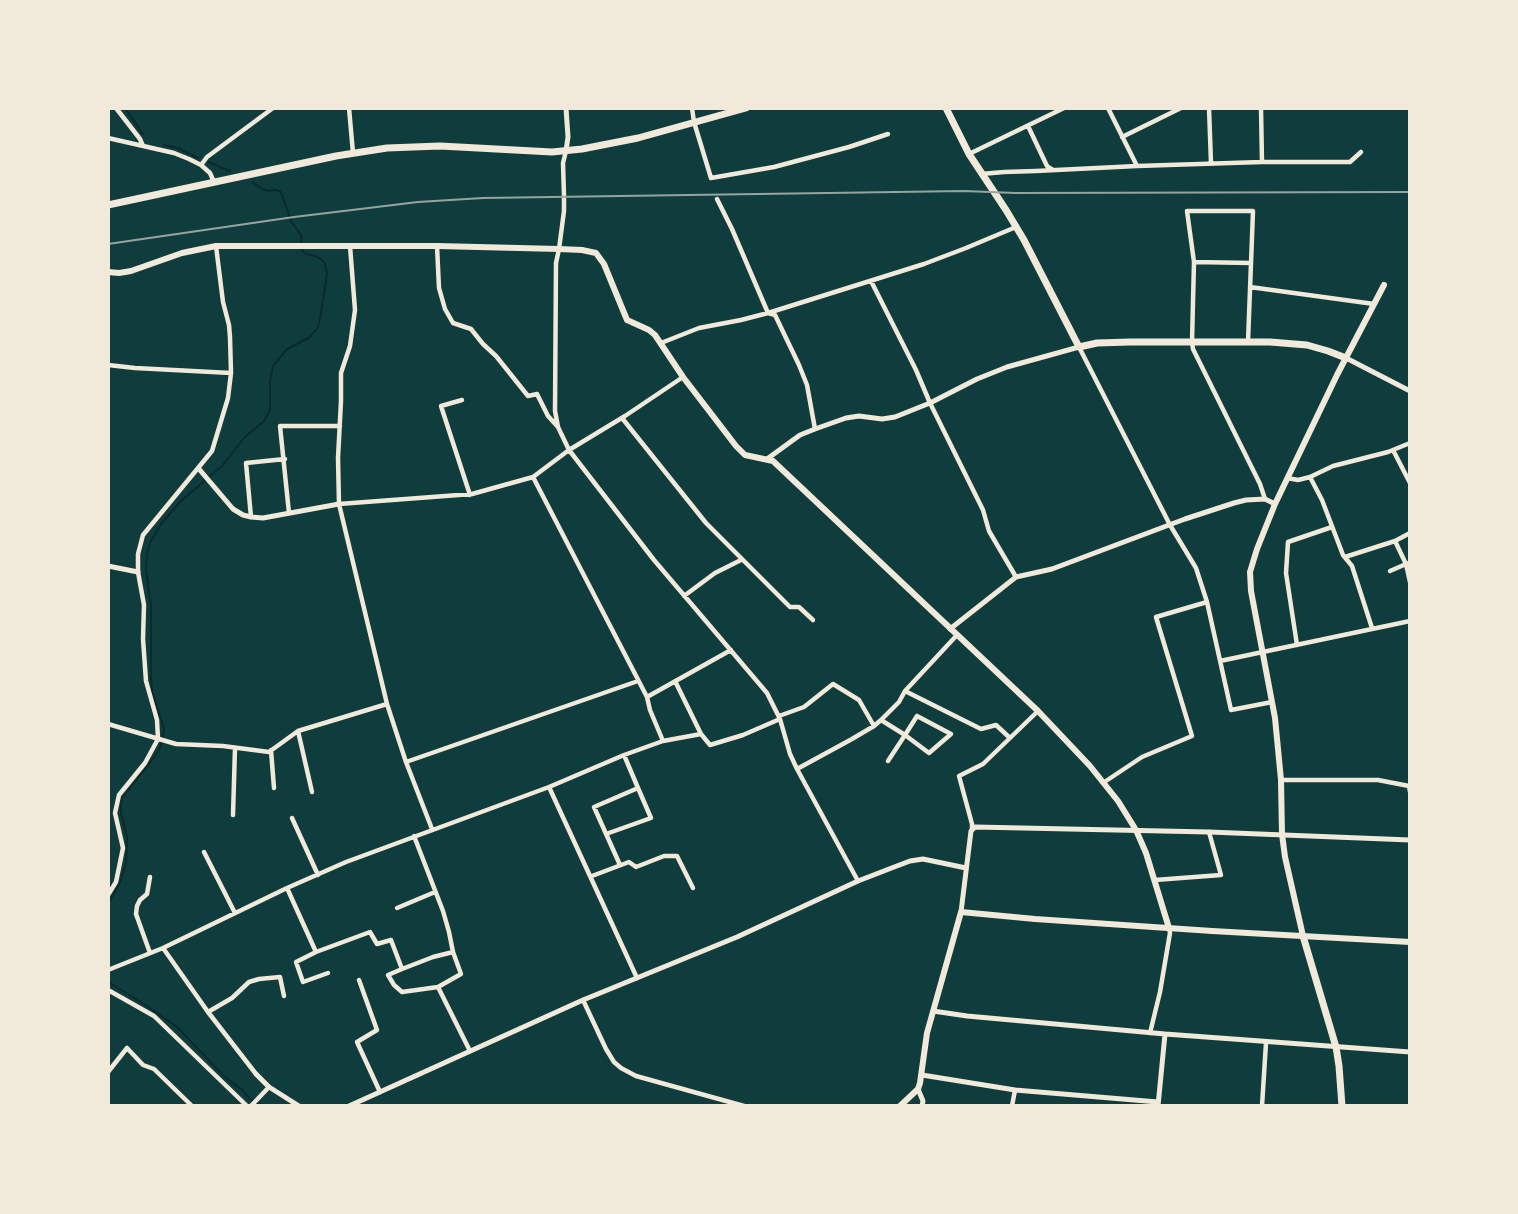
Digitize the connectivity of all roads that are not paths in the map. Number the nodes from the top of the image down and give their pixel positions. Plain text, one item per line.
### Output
1 (117, 108) edge
2 (273, 108) edge
3 (349, 108) edge
4 (566, 108) edge
5 (692, 108) edge
6 (746, 108) edge
7 (946, 108) edge
8 (1064, 108) edge
9 (1108, 108) edge
10 (1181, 108) edge
11 (1209, 108) edge
12 (1261, 108) edge
13 (736, 109) edge
14 (694, 122) junction
15 (1028, 126) junction
16 (888, 134) dead end
17 (1122, 137) junction
18 (108, 138) edge
19 (142, 146) junction
20 (566, 151) junction
21 (1361, 152) dead end
22 (353, 153) junction
23 (969, 154) junction
24 (1262, 162) junction
25 (1211, 164) junction
26 (201, 165) junction
27 (1137, 165) junction
28 (1054, 170) junction
29 (981, 174) junction
30 (214, 182) junction
31 (717, 199) dead end
32 (108, 205) edge
33 (1016, 227) junction
34 (216, 246) junction
35 (350, 246) junction
36 (437, 246) junction
37 (559, 249) junction
38 (1194, 262) junction
39 (1251, 263) junction
40 (108, 272) edge
41 (871, 281) junction
42 (1384, 285) dead end
43 (1250, 288) junction
44 (1374, 304) junction
45 (768, 313) junction
46 (1192, 342) junction
47 (1248, 342) junction
48 (661, 343) junction
49 (1079, 346) junction
50 (1346, 358) junction
51 (108, 365) edge
52 (231, 373) junction
53 (683, 377) junction
54 (1410, 392) edge
55 (462, 400) dead end
56 (930, 403) junction
57 (622, 418) junction
58 (340, 426) junction
59 (558, 427) junction
60 (815, 429) junction
61 (1410, 442) edge
62 (569, 450) junction
63 (1393, 450) junction
64 (285, 459) junction
65 (767, 459) junction
66 (199, 469) junction
67 (533, 477) junction
68 (1310, 477) junction
69 (1287, 478) junction
70 (1410, 483) edge
71 (470, 495) junction
72 (1264, 499) junction
73 (339, 504) junction
74 (1275, 504) junction
75 (289, 513) junction
76 (251, 517) junction
77 (1170, 525) junction
78 (1332, 526) junction
79 (1410, 533) edge
80 (1395, 541) junction
81 (1345, 557) junction
82 (741, 560) junction
83 (1408, 564) edge
84 (108, 566) edge
85 (1390, 571) dead end
86 (138, 572) junction
87 (1016, 577) junction
88 (1410, 582) edge
89 (684, 596) junction
90 (1207, 602) junction
91 (813, 620) dead end
92 (1410, 621) edge
93 (1372, 628) junction
94 (950, 629) junction
95 (957, 635) junction
96 (1297, 645) junction
97 (731, 650) junction
98 (1262, 653) junction
99 (1220, 661) junction
100 (638, 681) junction
101 (675, 681) junction
102 (905, 691) junction
103 (647, 697) junction
104 (1272, 702) junction
105 (387, 704) junction
106 (1038, 711) junction
107 (779, 717) junction
108 (881, 720) junction
109 (108, 724) edge
110 (874, 726) junction
111 (298, 731) junction
112 (701, 734) junction
113 (905, 735) junction
114 (1010, 738) junction
115 (158, 739) junction
116 (663, 741) junction
117 (235, 748) junction
118 (271, 750) junction
119 (624, 755) junction
120 (888, 761) dead end
121 (406, 762) junction
122 (797, 769) junction
123 (1281, 780) junction
124 (1103, 783) junction
125 (549, 787) junction
126 (274, 788) dead end
127 (638, 788) junction
128 (312, 792) dead end
129 (1410, 792) edge
130 (233, 815) dead end
131 (292, 818) dead end
132 (432, 829) junction
133 (972, 829) junction
134 (1136, 830) junction
135 (1410, 831) edge
136 (1209, 832) junction
137 (606, 834) junction
138 (1282, 834) junction
139 (414, 836) junction
140 (1409, 840) edge
141 (204, 852) dead end
142 (620, 865) junction
143 (966, 868) junction
144 (318, 874) junction
145 (592, 876) junction
146 (150, 877) dead end
147 (1155, 880) junction
148 (858, 881) junction
149 (286, 888) junction
150 (693, 888) dead end
151 (435, 892) junction
152 (108, 895) edge
153 (397, 908) dead end
154 (961, 912) junction
155 (235, 914) junction
156 (1169, 928) junction
157 (1303, 936) junction
158 (1410, 942) edge
159 (163, 948) junction
160 (150, 952) junction
161 (316, 952) junction
162 (453, 952) junction
163 (402, 969) junction
164 (108, 970) edge
165 (328, 973) dead end
166 (637, 978) junction
167 (358, 980) dead end
168 (438, 987) junction
169 (108, 990) edge
170 (284, 996) dead end
171 (583, 1000) junction
172 (933, 1011) junction
173 (208, 1012) junction
174 (1150, 1033) junction
175 (1165, 1034) junction
176 (1266, 1042) junction
177 (1336, 1047) junction
178 (470, 1051) junction
179 (1410, 1052) edge
180 (108, 1072) edge
181 (256, 1074) joint
182 (922, 1075) junction
183 (269, 1087) junction
184 (918, 1089) junction
185 (1015, 1090) junction
186 (380, 1092) junction
187 (1158, 1104) edge
188 (192, 1106) edge
189 (251, 1106) edge
190 (299, 1106) edge
191 (349, 1106) edge
192 (744, 1106) edge
193 (900, 1106) edge
194 (922, 1106) edge
195 (1012, 1106) edge
196 (1262, 1106) edge
197 (1342, 1106) edge

1 - 19 street
2 - 26 street
3 - 22 street
4 - 20 street
5 - 14 street
6 - 13 main road
7 - 23 main road
8 - 15 street
9 - 17 street
10 - 17 street
11 - 25 street
12 - 24 street
13 - 14 main road
14 - 16 street
14 - 20 main road
15 - 23 street
15 - 28 street
17 - 27 street
18 - 19 street
19 - 26 street
20 - 22 main road
20 - 37 street
21 - 24 street
22 - 30 main road
23 - 29 main road
24 - 25 street
25 - 27 street
26 - 30 street
27 - 28 street
28 - 29 street
29 - 33 main road
30 - 32 main road
31 - 45 street
33 - 41 street
33 - 49 main road
34 - 35 main road
34 - 40 main road
34 - 52 street
35 - 36 main road
35 - 58 street
36 - 37 main road
36 - 59 street
37 - 48 main road
37 - 59 street
38 - 39 street
38 - 39 street
38 - 46 street
39 - 43 street
41 - 45 street
41 - 56 street
42 - 44 main road
43 - 44 street
43 - 47 street
44 - 50 main road
45 - 48 street
45 - 60 street
46 - 47 main road
46 - 49 main road
46 - 72 street
47 - 50 main road
48 - 53 main road
49 - 56 street
49 - 77 street
50 - 54 street
50 - 69 main road
51 - 52 street
52 - 66 street
53 - 57 street
53 - 65 main road
55 - 71 street
56 - 60 street
56 - 87 street
57 - 62 street
57 - 82 street
58 - 64 street
58 - 73 street
59 - 62 street
60 - 65 street
61 - 63 street
62 - 67 street
62 - 89 street
63 - 68 street
63 - 70 street
64 - 75 street
64 - 76 street
65 - 94 main road
66 - 76 street
66 - 86 street
67 - 71 street
67 - 100 street
68 - 69 street
68 - 78 street
69 - 74 main road
71 - 73 street
72 - 74 street
72 - 77 street
73 - 75 street
73 - 105 street
74 - 98 main road
75 - 76 street
77 - 87 street
77 - 90 street
78 - 81 street
78 - 96 street
79 - 80 street
80 - 81 street
80 - 83 street
81 - 93 street
82 - 89 street
82 - 91 street
83 - 85 street
83 - 88 street
84 - 86 street
86 - 115 street
87 - 94 street
89 - 97 street
90 - 99 street
90 - 124 street
92 - 93 street
93 - 96 street
94 - 95 main road
95 - 102 street
95 - 106 main road
96 - 98 street
97 - 101 street
97 - 107 street
98 - 99 street
98 - 104 main road
99 - 104 street
100 - 103 street
100 - 121 street
101 - 103 street
101 - 112 street
102 - 108 street
102 - 114 street
103 - 116 street
104 - 123 main road
105 - 111 street
105 - 121 street
106 - 114 street
106 - 124 main road
107 - 110 street
107 - 112 street
107 - 122 street
108 - 110 street
108 - 113 street
109 - 115 street
110 - 122 street
111 - 118 street
111 - 128 street
112 - 116 street
113 - 113 street
113 - 120 street
114 - 133 street
115 - 117 street
115 - 152 street
116 - 119 street
117 - 118 street
117 - 130 street
118 - 126 street
119 - 125 street
119 - 127 street
121 - 132 street
122 - 148 street
123 - 129 street
123 - 138 main road
124 - 134 main road
125 - 132 street
125 - 145 street
127 - 137 street
127 - 137 street
131 - 144 street
132 - 139 street
133 - 134 street
133 - 143 street
134 - 136 street
134 - 147 main road
135 - 140 street
136 - 138 street
136 - 147 street
137 - 142 street
138 - 140 street
138 - 157 main road
139 - 144 street
139 - 151 street
141 - 155 street
142 - 145 street
142 - 150 street
143 - 148 street
143 - 154 street
144 - 149 street
145 - 166 street
146 - 160 street
147 - 156 main road
148 - 166 street
149 - 155 street
149 - 161 street
151 - 153 street
151 - 162 street
154 - 156 main road
154 - 172 main road
155 - 159 street
156 - 157 main road
156 - 174 street
157 - 158 main road
157 - 177 main road
159 - 160 street
159 - 173 street
160 - 164 street
161 - 163 street
161 - 165 street
162 - 163 street
162 - 168 street
163 - 168 street
166 - 171 street
167 - 186 street
168 - 178 street
169 - 189 street
170 - 173 street
171 - 178 street
171 - 192 street
172 - 174 street
172 - 182 main road
173 - 181 street
174 - 175 street
175 - 176 street
175 - 187 street
176 - 177 street
176 - 196 street
177 - 179 street
177 - 197 main road
178 - 186 street
180 - 188 street
181 - 183 street
182 - 184 main road
182 - 185 street
183 - 189 street
183 - 190 street
184 - 193 main road
184 - 194 street
185 - 187 street
185 - 195 street
186 - 191 street

